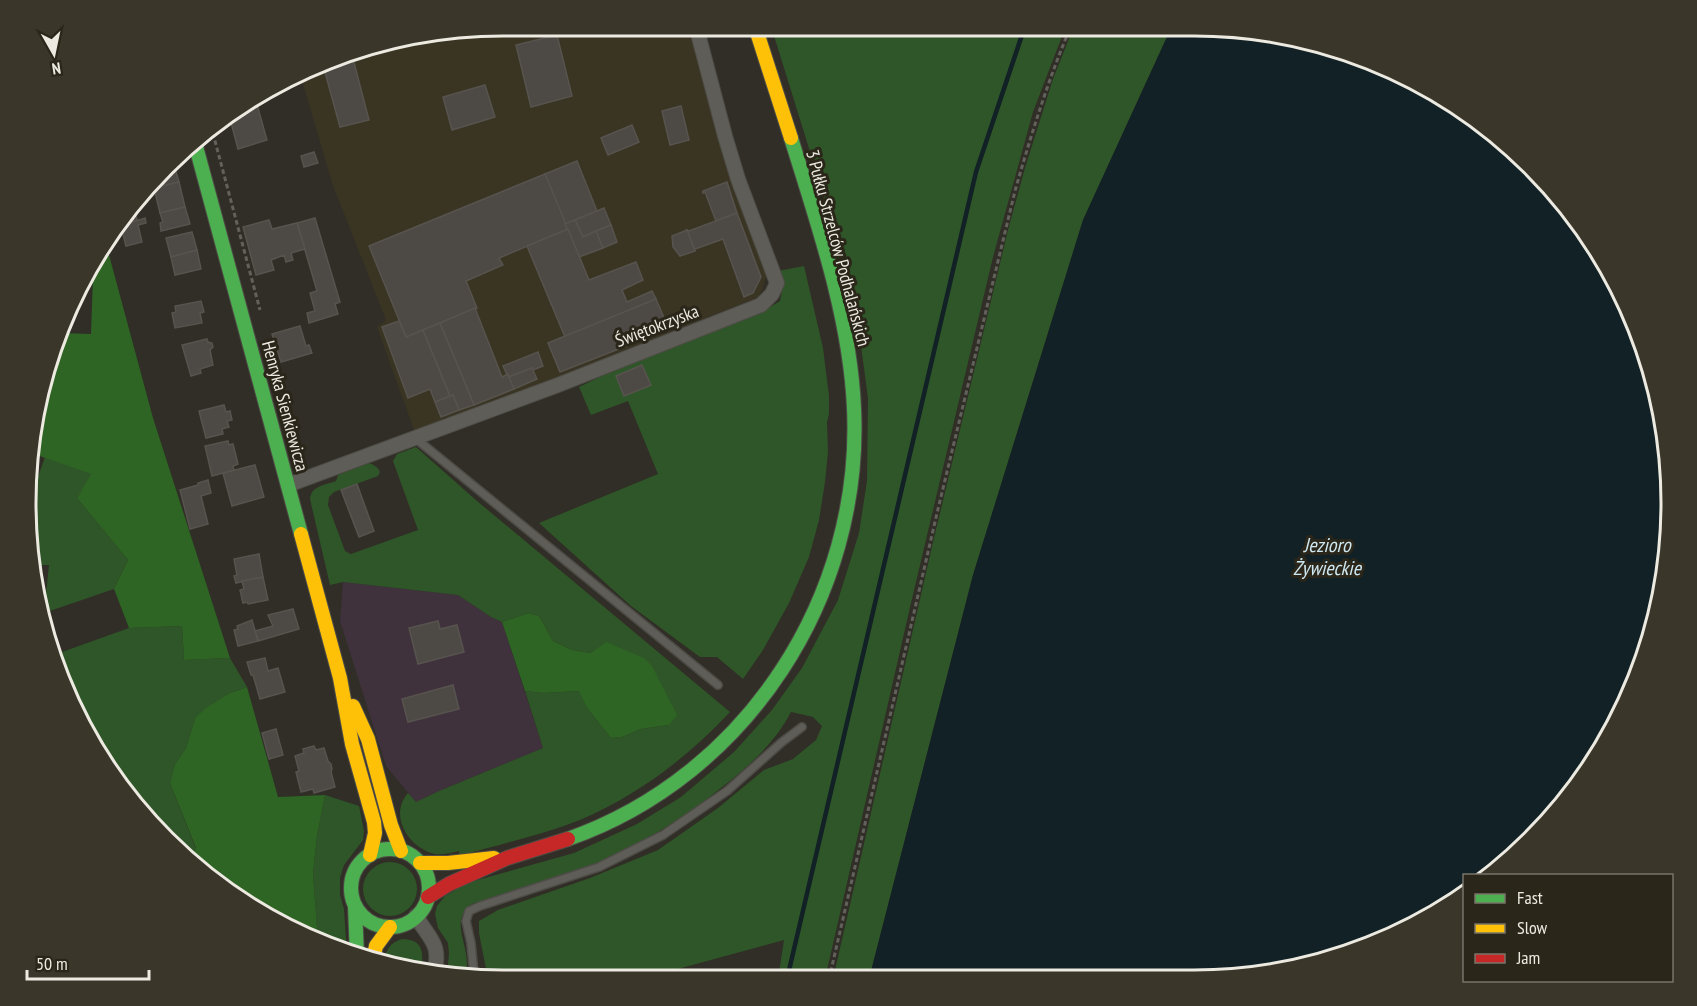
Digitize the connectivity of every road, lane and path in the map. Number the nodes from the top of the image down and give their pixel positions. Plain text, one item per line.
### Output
1 (699, 36) edge
2 (758, 36) edge
3 (1067, 36) edge
4 (197, 150) edge
5 (415, 438) junction
6 (288, 485) junction
7 (340, 678) junction
8 (718, 685) dead end
9 (802, 727) dead end
10 (401, 851) junction
11 (370, 855) junction
12 (508, 857) junction
13 (420, 863) junction
14 (428, 897) junction
15 (355, 906) junction
16 (416, 916) junction
17 (390, 927) junction
18 (357, 946) edge
19 (375, 952) edge
20 (436, 965) edge
21 (474, 969) edge
22 (831, 970) edge

1 - 5 street, Świętokrzyska
2 - 12 main road, 3 Pułku Strzelców Podhalańskich
3 - 22 path
4 - 6 main road, Henryka Sienkiewicza
5 - 6 street, Świętokrzyska
5 - 8 lane
6 - 7 main road, Henryka Sienkiewicza
7 - 10 main road, Henryka Sienkiewicza
7 - 11 main road, Henryka Sienkiewicza
9 - 21 lane
10 - 11 main road
10 - 13 main road
11 - 15 main road
12 - 13 main road
12 - 14 main road
13 - 14 main road
14 - 16 main road
15 - 17 main road
15 - 18 main road
16 - 17 main road
16 - 20 street
17 - 19 main road

